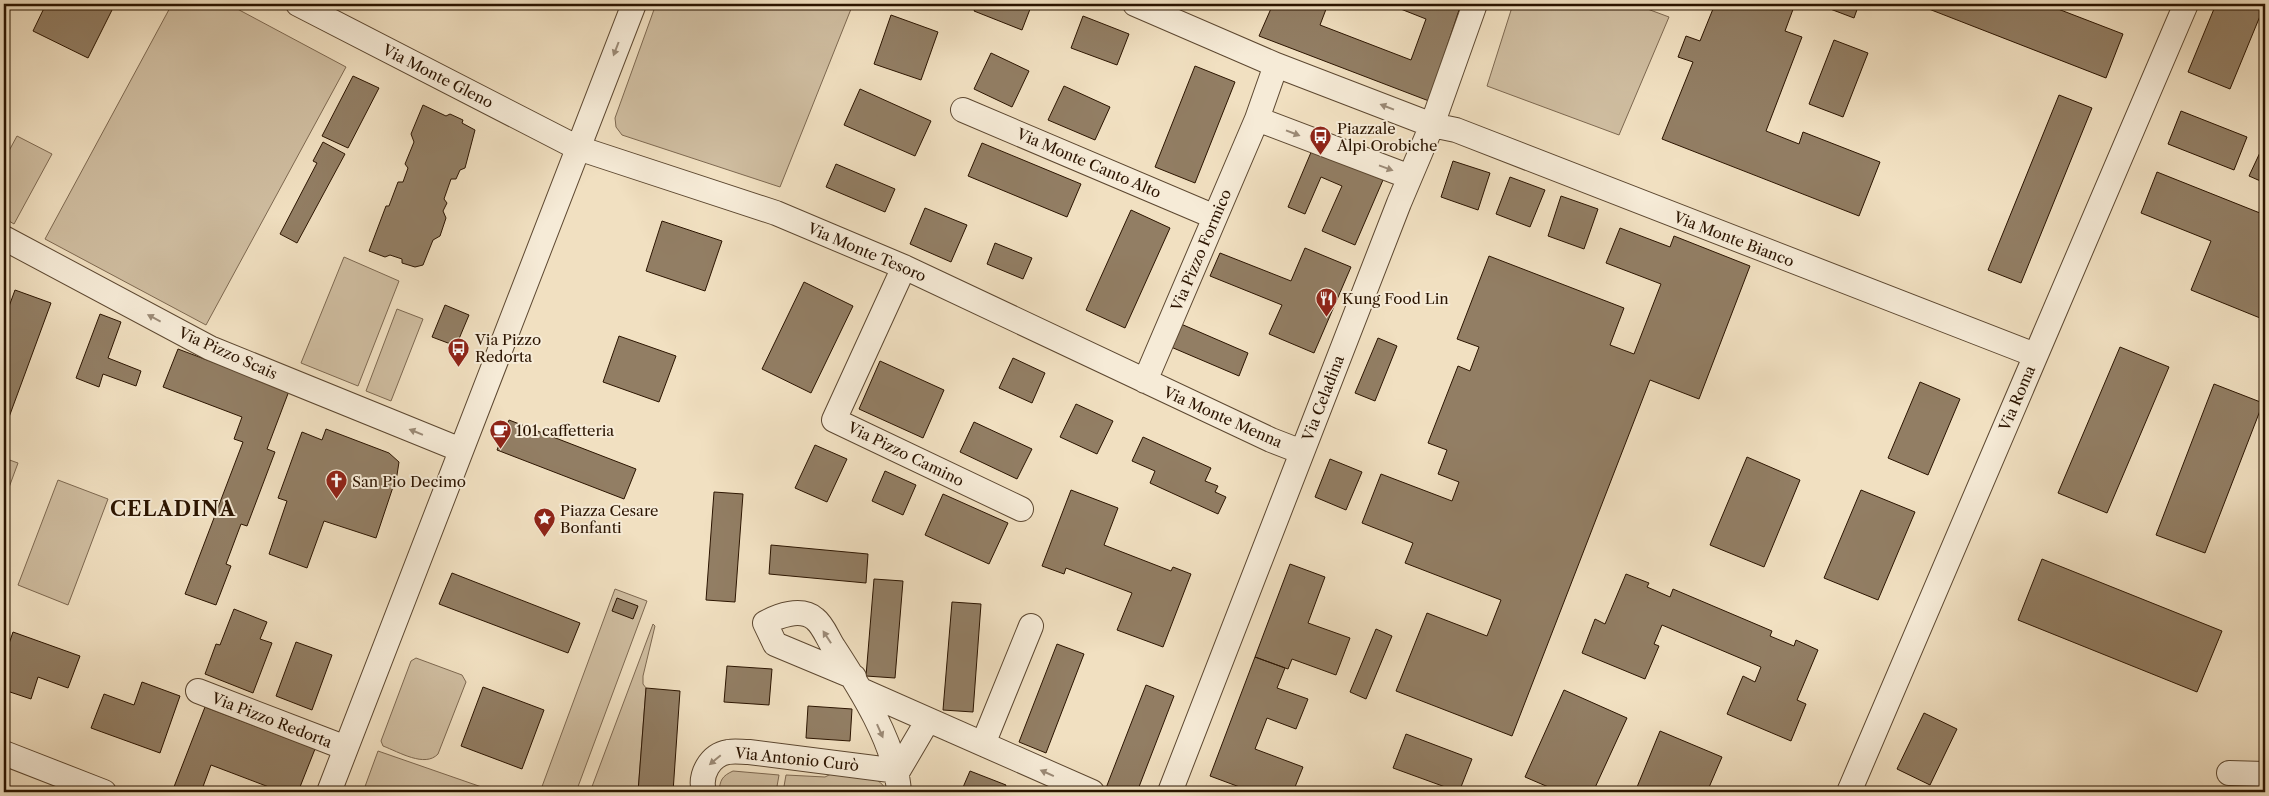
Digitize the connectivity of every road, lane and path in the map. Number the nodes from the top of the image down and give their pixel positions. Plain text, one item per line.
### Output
1 (298, 4) edge
2 (634, 4) edge
3 (1135, 4) edge
4 (1475, 4) edge
5 (2186, 4) edge
6 (1276, 65) junction
7 (962, 110) dead end
8 (1257, 119) junction
9 (1432, 125) junction
10 (578, 148) junction
11 (1410, 177) junction
12 (1215, 216) junction
13 (4, 238) edge
14 (904, 267) junction
15 (2035, 355) junction
16 (1144, 381) junction
17 (461, 450) junction
18 (1302, 452) junction
19 (1020, 509) dead end
20 (1031, 626) dead end
21 (198, 691) dead end
22 (928, 720) junction
23 (983, 744) junction
24 (346, 748) junction
25 (4, 754) edge
26 (2229, 773) dead end
27 (2265, 774) edge
28 (898, 782) edge
29 (104, 792) edge
30 (329, 792) edge
31 (704, 792) edge
32 (1092, 792) edge
33 (1170, 792) edge
34 (1850, 792) edge

1 - 10 street, Via Monte Gleno
2 -> 10 street, Via Pizzo Redorta
3 - 6 street, Via Monte Bianco
4 - 9 street, Via Celadina
5 - 15 street, Via Roma
6 - 8 street, Via Pizzo Formico
9 -> 6 street, Via Monte Bianco
7 - 12 street, Via Monte Canto Alto
8 -> 11 street
8 - 12 street, Via Pizzo Formico
9 - 11 street, Via Celadina
9 - 15 street, Via Monte Bianco
10 - 14 street, Via Monte Tesoro
10 - 17 street, Via Pizzo Redorta
11 - 18 street, Via Celadina
12 - 16 street, Via Pizzo Formico
17 -> 13 street, Via Pizzo Scais
14 - 16 street, Via Monte Tesoro
14 - 19 street, Via Pizzo Camino
15 - 34 street, Via Roma
16 - 18 street, Via Monte Menna
17 - 24 street, Via Pizzo Redorta
18 - 33 street, Via Celadina
20 - 23 street
21 - 24 street, Via Pizzo Redorta
22 - 23 street
22 - 28 street
22 -> 28 street
32 -> 23 street
24 - 30 street, Via Pizzo Redorta
25 - 29 street
26 - 27 street
28 -> 31 street, Via Antonio Curò

